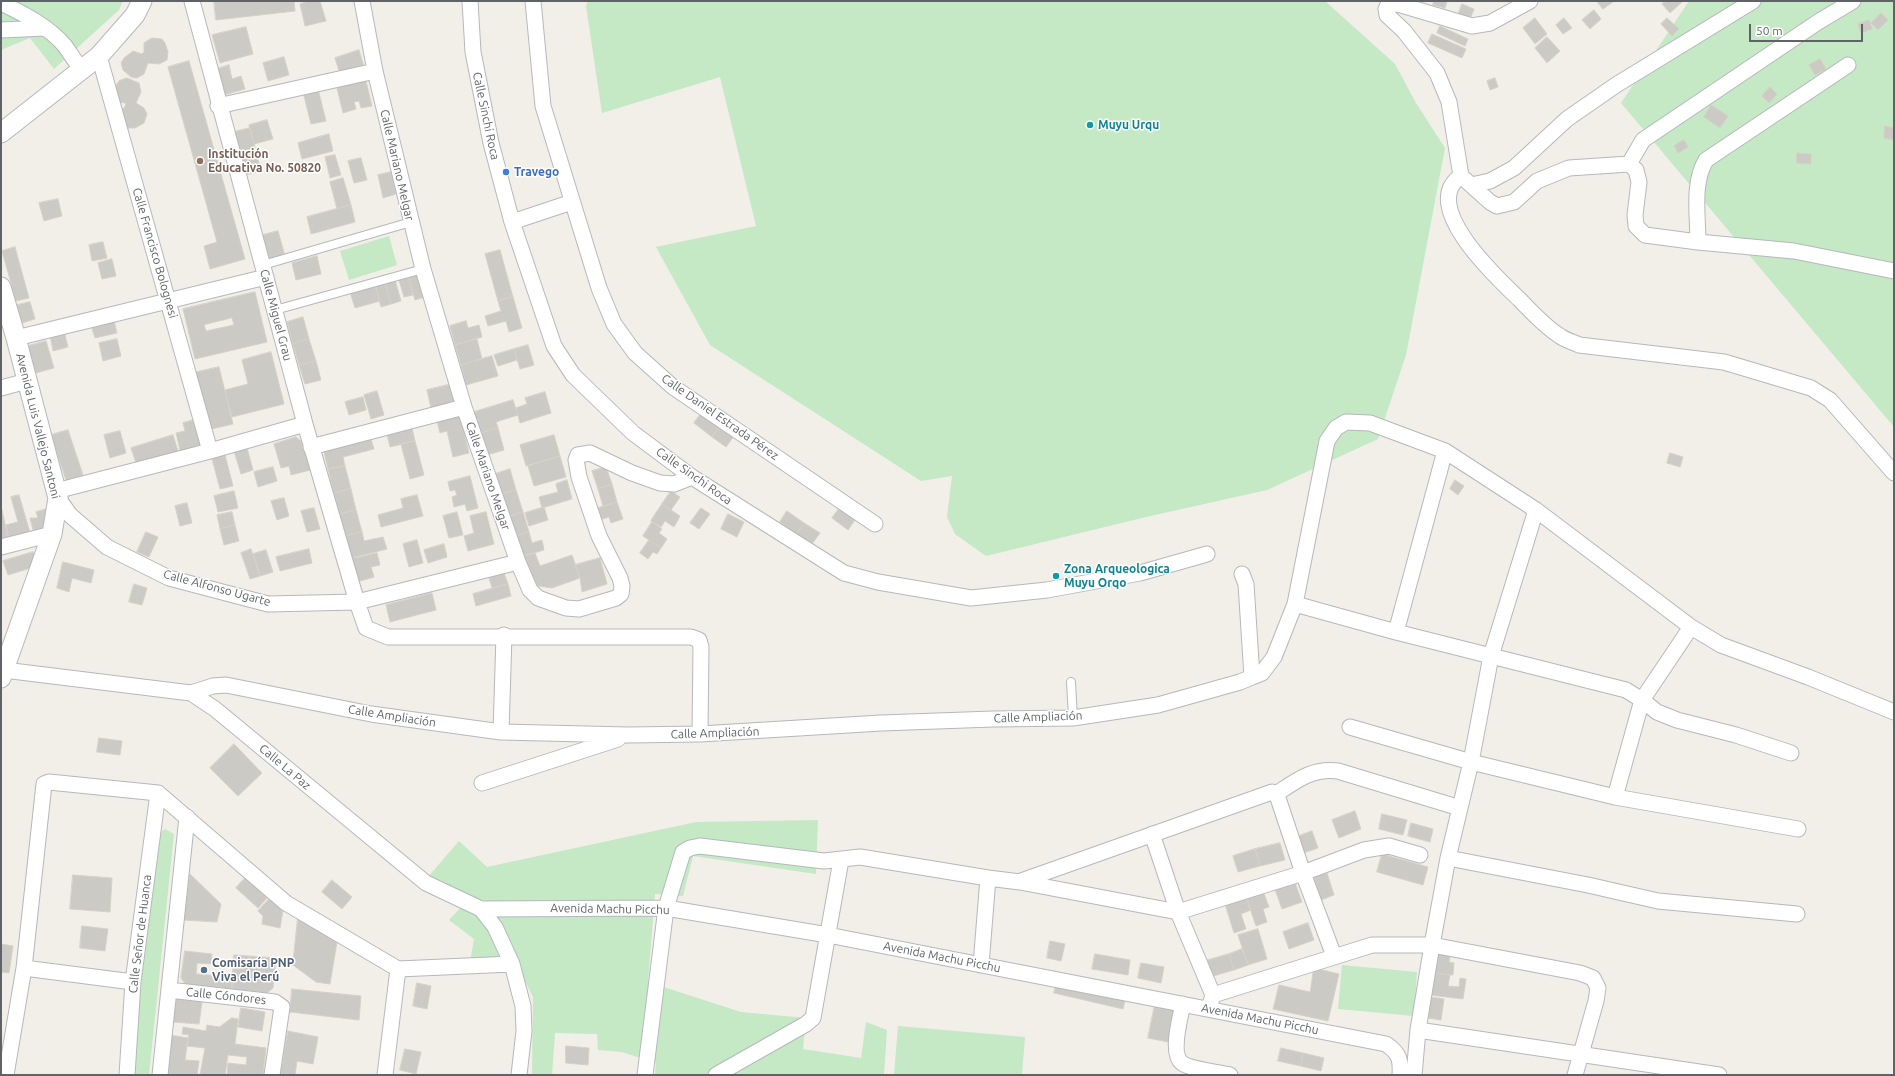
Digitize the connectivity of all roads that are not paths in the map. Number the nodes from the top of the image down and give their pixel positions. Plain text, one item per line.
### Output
1 (142, 1) edge
2 (192, 1) edge
3 (362, 1) edge
4 (470, 1) edge
5 (532, 1) edge
6 (1530, 1) edge
7 (1753, 1) edge
8 (1852, 1) edge
9 (1, 3) edge
10 (1386, 3) edge
11 (44, 28) junction
12 (1, 30) edge
13 (99, 56) junction
14 (1848, 65) dead end
15 (81, 69) junction
16 (375, 71) junction
17 (218, 106) junction
18 (1, 133) edge
19 (1629, 164) junction
20 (1466, 181) junction
21 (572, 202) junction
22 (411, 222) junction
23 (512, 222) junction
24 (1698, 242) junction
25 (423, 269) junction
26 (265, 271) junction
27 (1894, 271) edge
28 (1, 287) edge
29 (169, 301) junction
30 (275, 310) junction
31 (16, 338) junction
32 (27, 381) junction
33 (1, 388) edge
34 (464, 407) junction
35 (305, 424) junction
36 (312, 447) junction
37 (210, 451) junction
38 (1445, 451) junction
39 (1894, 472) edge
40 (692, 477) junction
41 (57, 495) junction
42 (1536, 510) junction
43 (875, 524) dead end
44 (52, 534) junction
45 (1, 547) edge
46 (1206, 554) dead end
47 (518, 562) junction
48 (1242, 574) dead end
49 (357, 602) junction
50 (1294, 604) junction
51 (1691, 627) junction
52 (1396, 632) junction
53 (504, 635) junction
54 (1491, 656) junction
55 (4, 666) edge
56 (1246, 680) junction
57 (1071, 682) dead end
58 (191, 694) junction
59 (1642, 700) junction
60 (1894, 712) edge
61 (1074, 718) junction
62 (1350, 727) dead end
63 (501, 732) junction
64 (700, 734) junction
65 (628, 735) junction
66 (1791, 753) dead end
67 (1471, 762) junction
68 (482, 783) dead end
69 (158, 793) junction
70 (1276, 794) junction
71 (1615, 797) junction
72 (1460, 808) junction
73 (187, 817) junction
74 (1798, 829) dead end
75 (1152, 834) junction
76 (1420, 855) dead end
77 (1448, 858) junction
78 (841, 860) junction
79 (1303, 873) junction
80 (988, 878) junction
81 (1020, 882) junction
82 (666, 908) junction
83 (481, 909) junction
84 (1178, 912) junction
85 (1797, 914) dead end
86 (828, 935) junction
87 (1432, 945) junction
88 (1334, 956) junction
89 (512, 964) junction
90 (981, 965) junction
91 (24, 968) junction
92 (398, 969) junction
93 (133, 982) junction
94 (169, 990) junction
95 (1211, 1002) junction
96 (1183, 1004) junction
97 (1418, 1030) junction
98 (1581, 1055) junction
99 (6, 1075) edge
100 (127, 1075) edge
101 (160, 1075) edge
102 (272, 1075) edge
103 (385, 1075) edge
104 (519, 1075) edge
105 (645, 1075) edge
106 (716, 1075) edge
107 (1230, 1075) edge
108 (1400, 1075) edge
109 (1414, 1075) edge
110 (1575, 1075) edge
111 (1719, 1075) edge

1 - 13 street
2 - 17 street, Calle Miguel Grau
3 - 16 street, Calle Mariano Melgar
4 - 23 street, Calle Sinchi Roca
5 - 21 street, Calle Daniel Estrada Pérez
6 - 10 street
7 - 20 street
8 - 19 street
9 - 11 street
10 - 20 street
11 - 12 street
11 - 15 street
13 - 15 street
13 - 29 street, Calle Francisco Bolognesi
14 - 24 street
15 - 18 street
16 - 17 street
16 - 22 street, Calle Mariano Melgar
17 - 26 street, Calle Miguel Grau
19 - 20 street
19 - 24 street
20 - 39 street
21 - 23 street
21 - 43 street, Calle Daniel Estrada Pérez
22 - 25 street, Calle Mariano Melgar
22 - 26 lane
23 - 40 street, Calle Sinchi Roca
24 - 27 street
25 - 30 lane
25 - 34 street, Calle Mariano Melgar
26 - 29 street
26 - 30 street, Calle Miguel Grau
28 - 31 street, Avenida Luis Vallejo Santoni
29 - 31 street
29 - 37 street, Calle Francisco Bolognesi
30 - 35 street, Calle Miguel Grau
31 - 32 street, Avenida Luis Vallejo Santoni
32 - 33 street
32 - 41 street, Avenida Luis Vallejo Santoni
34 - 36 street
34 - 47 street, Calle Mariano Melgar
35 - 36 street, Calle Miguel Grau
35 - 37 street
36 - 49 street, Calle Miguel Grau
37 - 41 street
38 - 42 street
38 - 50 street
38 - 52 street
40 - 46 street, Calle Sinchi Roca
40 - 47 street, Calle Mariano Melgar
41 - 44 street, Avenida Luis Vallejo Santoni
41 - 49 street, Calle Alfonso Ugarte
42 - 51 street
42 - 54 street
44 - 45 street
44 - 55 street, Avenida Luis Vallejo Santoni
47 - 49 street, Calle Alfonso Ugarte
48 - 56 street
49 - 53 street, Calle Miguel Grau
50 - 52 street
50 - 56 street
51 - 59 street
51 - 60 street
52 - 54 street
53 - 63 street
53 - 64 street
54 - 59 street
54 - 67 street
55 - 58 street, Calle La Paz
56 - 61 street, Calle Ampliación
57 - 61 lane
58 - 63 street, Calle Ampliación
58 - 83 street, Calle La Paz
59 - 66 street
59 - 71 street
61 - 64 street, Calle Ampliación
62 - 67 street
63 - 65 street, Calle Ampliación
64 - 65 street, Calle Ampliación
65 - 68 street
67 - 71 street
67 - 72 street
69 - 73 street
69 - 91 street
69 - 93 street, Calle Señor de Huanca
70 - 72 street
70 - 75 street
70 - 79 street
71 - 74 street
72 - 77 street
73 - 92 street
73 - 94 street
75 - 81 street
75 - 84 street
76 - 79 street
77 - 85 street
77 - 87 street
78 - 80 street
78 - 82 street
78 - 86 street
79 - 84 street
79 - 88 street
80 - 81 street
80 - 90 street
81 - 84 street
82 - 83 street, Avenida Machu Picchu
82 - 86 street, Avenida Machu Picchu
82 - 105 street
83 - 89 street, Calle La Paz
84 - 95 street
86 - 90 street, Avenida Machu Picchu
86 - 106 street
87 - 88 street
87 - 97 street
87 - 98 street
88 - 95 street
89 - 92 street
89 - 104 street, Calle La Paz
90 - 96 street, Avenida Machu Picchu
91 - 93 street
91 - 99 street
92 - 103 street
93 - 100 street, Calle Señor de Huanca
94 - 101 street
94 - 102 street, Calle Cóndores
95 - 96 street, Avenida Machu Picchu
95 - 108 street, Avenida Machu Picchu
96 - 107 street
97 - 98 street
97 - 109 street
98 - 110 street
98 - 111 street

